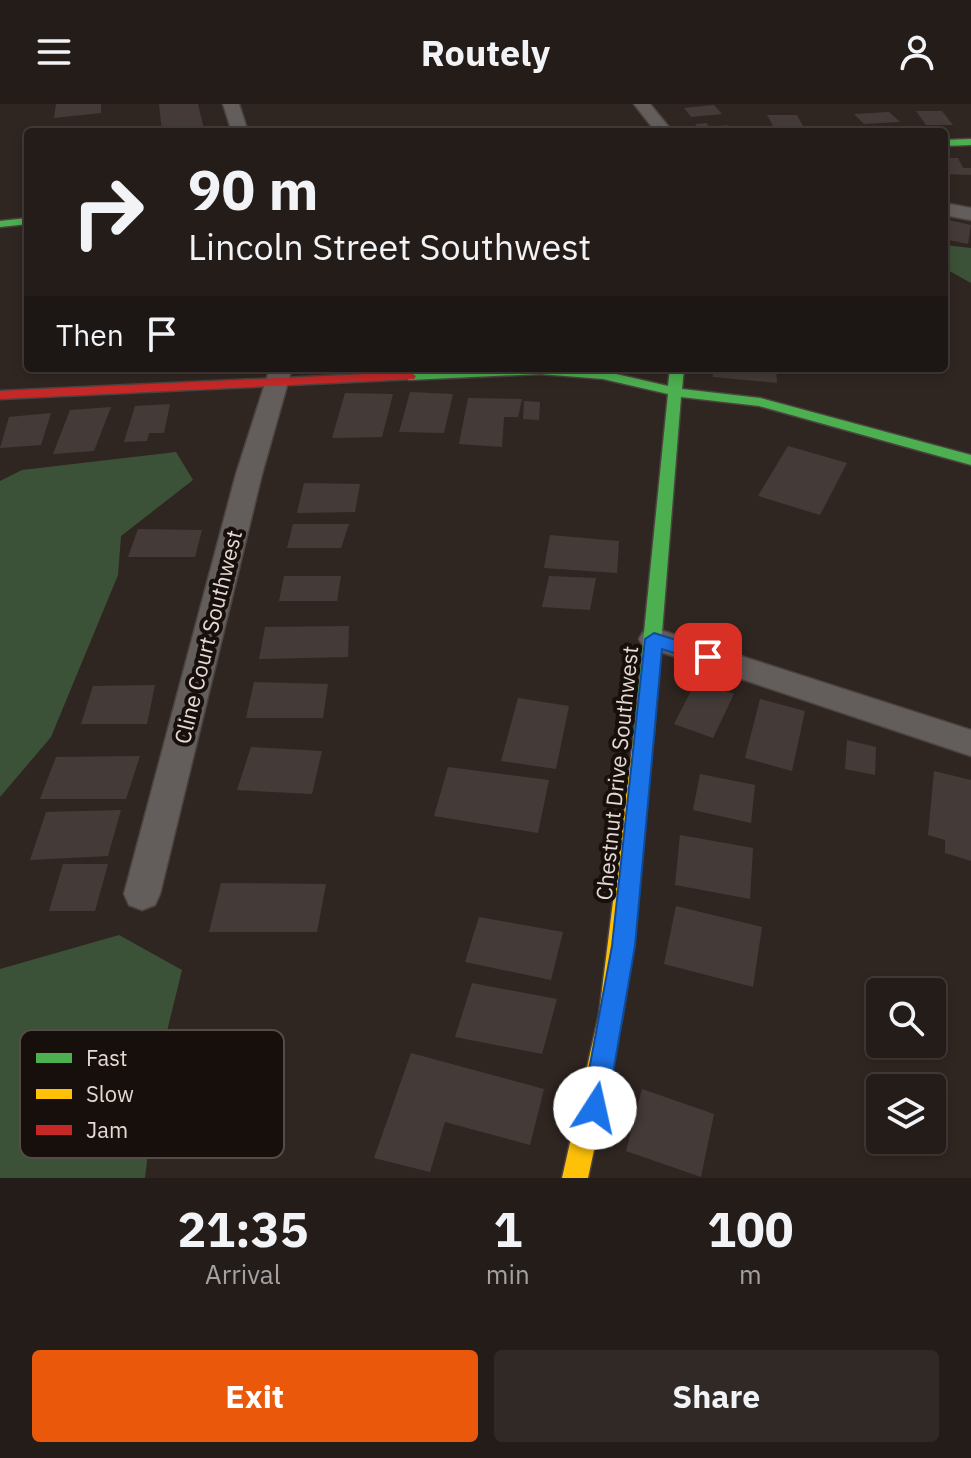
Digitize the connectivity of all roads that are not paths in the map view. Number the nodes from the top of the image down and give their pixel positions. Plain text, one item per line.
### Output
1 (231, 104) edge
2 (642, 104) edge
3 (239, 128) edge
4 (662, 128) edge
5 (971, 142) edge
6 (948, 143) edge
7 (948, 210) edge
8 (971, 214) edge
9 (24, 221) edge
10 (0, 224) edge
11 (436, 372) edge
12 (565, 372) edge
13 (677, 372) edge
14 (279, 375) edge
15 (675, 392) junction
16 (0, 395) edge
17 (971, 460) edge
18 (654, 639) junction
19 (971, 743) edge
20 (142, 894) dead end
21 (575, 1178) edge

1 - 3 street
2 - 4 street
5 - 6 street
7 - 8 street
9 - 10 street
11 - 14 street
12 - 15 street
13 - 15 street, Chestnut Drive Southwest
14 - 16 street
14 - 20 street, Cline Court Southwest
15 - 17 street
15 - 18 street, Chestnut Drive Southwest
18 - 19 street
18 - 21 street, Chestnut Drive Southwest

